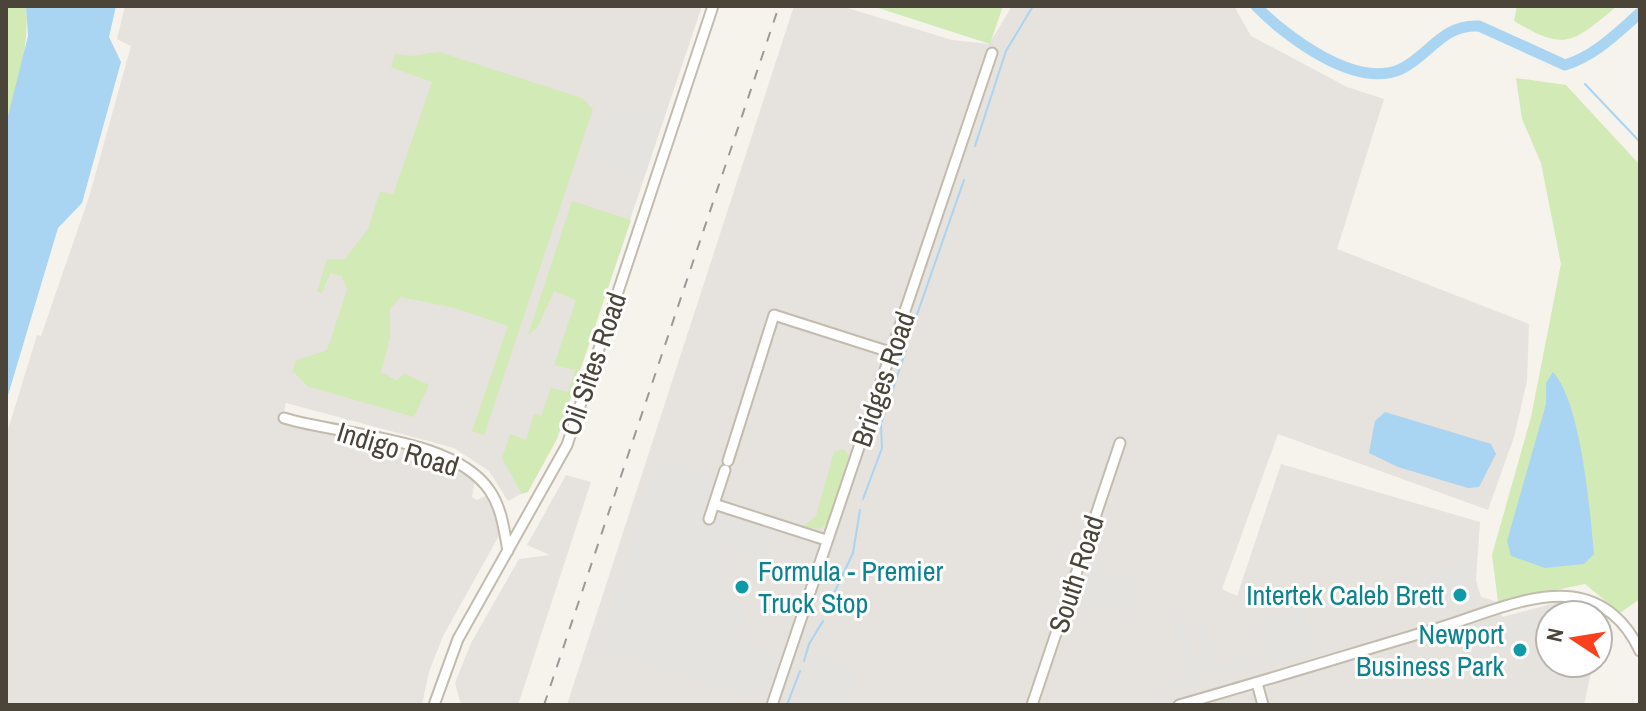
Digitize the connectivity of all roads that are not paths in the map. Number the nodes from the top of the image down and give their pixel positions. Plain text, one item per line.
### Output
1 (713, 6) edge
2 (992, 53) dead end
3 (893, 353) junction
4 (284, 418) dead end
5 (1120, 443) dead end
6 (714, 504) junction
7 (709, 519) dead end
8 (826, 540) junction
9 (508, 551) junction
10 (1640, 650) edge
11 (1257, 683) junction
12 (434, 705) edge
13 (772, 705) edge
14 (1032, 705) edge
15 (1179, 705) edge
16 (1263, 705) edge

1 - 9 street, Oil Sites Road
2 - 3 street, Bridges Road
3 - 6 street
3 - 8 street, Bridges Road
4 - 9 street, Indigo Road
5 - 14 street, South Road
6 - 7 street
6 - 8 street
8 - 13 street, Bridges Road
9 - 12 street, Oil Sites Road
10 - 11 street
11 - 15 street
11 - 16 street

